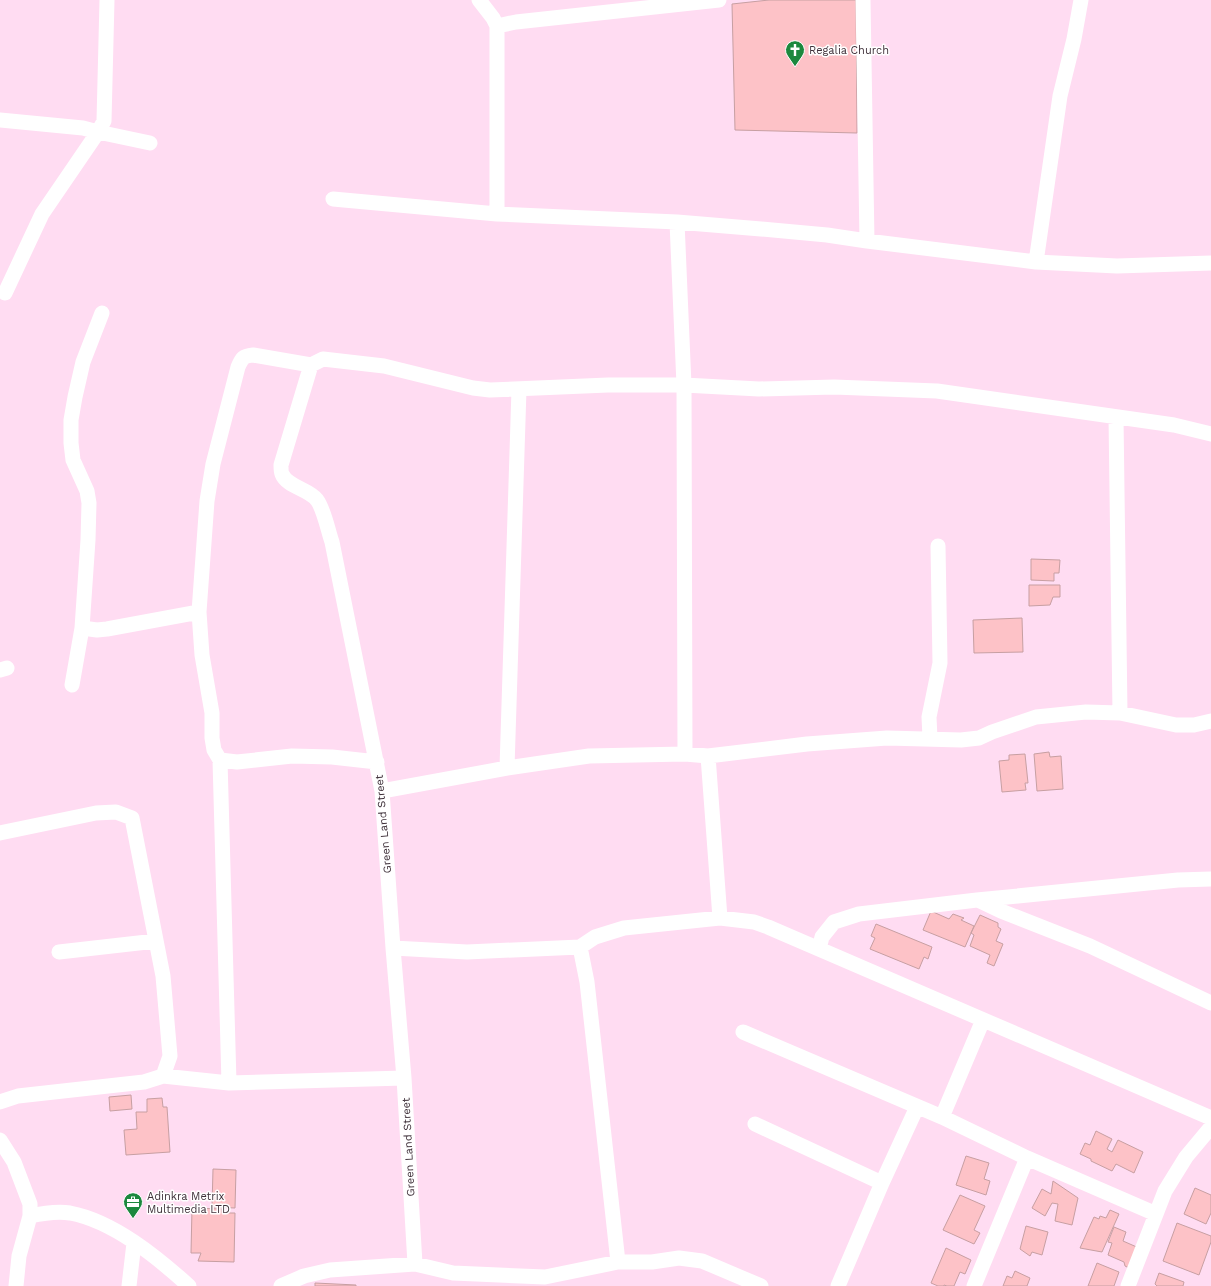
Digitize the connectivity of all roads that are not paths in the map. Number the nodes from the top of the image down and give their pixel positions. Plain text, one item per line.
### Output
1 (107, 0) edge
2 (479, 0) edge
3 (719, 0) edge
4 (863, 0) edge
5 (1081, 0) edge
6 (497, 26) junction
7 (0, 120) edge
8 (98, 132) junction
9 (150, 143) dead end
10 (334, 199) dead end
11 (497, 214) junction
12 (677, 222) junction
13 (867, 242) junction
14 (1036, 262) junction
15 (1211, 263) edge
16 (5, 293) dead end
17 (102, 313) dead end
18 (311, 365) junction
19 (684, 385) junction
20 (519, 389) junction
21 (1116, 417) junction
22 (1211, 434) edge
23 (938, 546) dead end
24 (199, 612) junction
25 (82, 628) junction
26 (72, 685) dead end
27 (1120, 713) junction
28 (1211, 721) edge
29 (930, 738) junction
30 (685, 754) junction
31 (708, 756) junction
32 (220, 760) junction
33 (377, 762) junction
34 (507, 768) junction
35 (382, 791) junction
36 (0, 833) edge
37 (1211, 879) edge
38 (977, 900) junction
39 (720, 918) junction
40 (156, 941) junction
41 (580, 947) junction
42 (393, 948) junction
43 (819, 949) junction
44 (59, 952) dead end
45 (1211, 1003) edge
46 (983, 1020) junction
47 (743, 1032) dead end
48 (164, 1076) junction
49 (404, 1078) junction
50 (229, 1083) junction
51 (0, 1102) edge
52 (918, 1107) junction
53 (942, 1117) junction
54 (1211, 1118) edge
55 (755, 1124) dead end
56 (1211, 1127) edge
57 (0, 1140) edge
58 (1027, 1158) junction
59 (882, 1183) junction
60 (1156, 1214) junction
61 (30, 1216) junction
62 (134, 1243) junction
63 (618, 1262) junction
64 (415, 1264) junction
65 (545, 1281) edge
66 (16, 1286) edge
67 (129, 1286) edge
68 (189, 1286) edge
69 (281, 1286) edge
70 (761, 1286) edge
71 (838, 1286) edge
72 (974, 1286) edge
73 (1128, 1286) edge

1 - 8 street
2 - 6 street
3 - 6 street
4 - 13 street
5 - 14 street
6 - 11 street
7 - 8 street
8 - 9 street
8 - 16 street
10 - 11 street
11 - 12 street
12 - 13 street
12 - 19 street
13 - 14 street
14 - 15 street
17 - 25 street
18 - 20 street
18 - 24 street
18 - 33 street, Green Land Street
19 - 20 street
19 - 21 street
19 - 30 street
20 - 34 street
21 - 22 street
21 - 27 street
23 - 29 street
24 - 25 street
24 - 32 street
25 - 26 street
27 - 28 street
27 - 29 street
29 - 31 street
30 - 31 street
30 - 34 street
31 - 39 street
32 - 33 street
32 - 50 street
33 - 35 street, Green Land Street
34 - 35 street
35 - 42 street, Green Land Street
36 - 40 street
37 - 38 street
38 - 43 street
38 - 45 street
39 - 41 street
39 - 43 street
40 - 44 street
40 - 48 street
41 - 42 street
41 - 63 street
42 - 49 street, Green Land Street
43 - 46 street
46 - 53 street
46 - 54 street
47 - 52 street
48 - 50 street
48 - 51 street
49 - 50 street
49 - 64 street, Green Land Street
52 - 53 street
52 - 59 street
53 - 58 street
55 - 59 street
56 - 60 street
57 - 61 street
58 - 60 street
58 - 72 street
59 - 71 street
60 - 73 street
61 - 62 street
61 - 66 street
62 - 67 street
62 - 68 street
63 - 65 street
63 - 70 street
64 - 65 street
64 - 69 street

